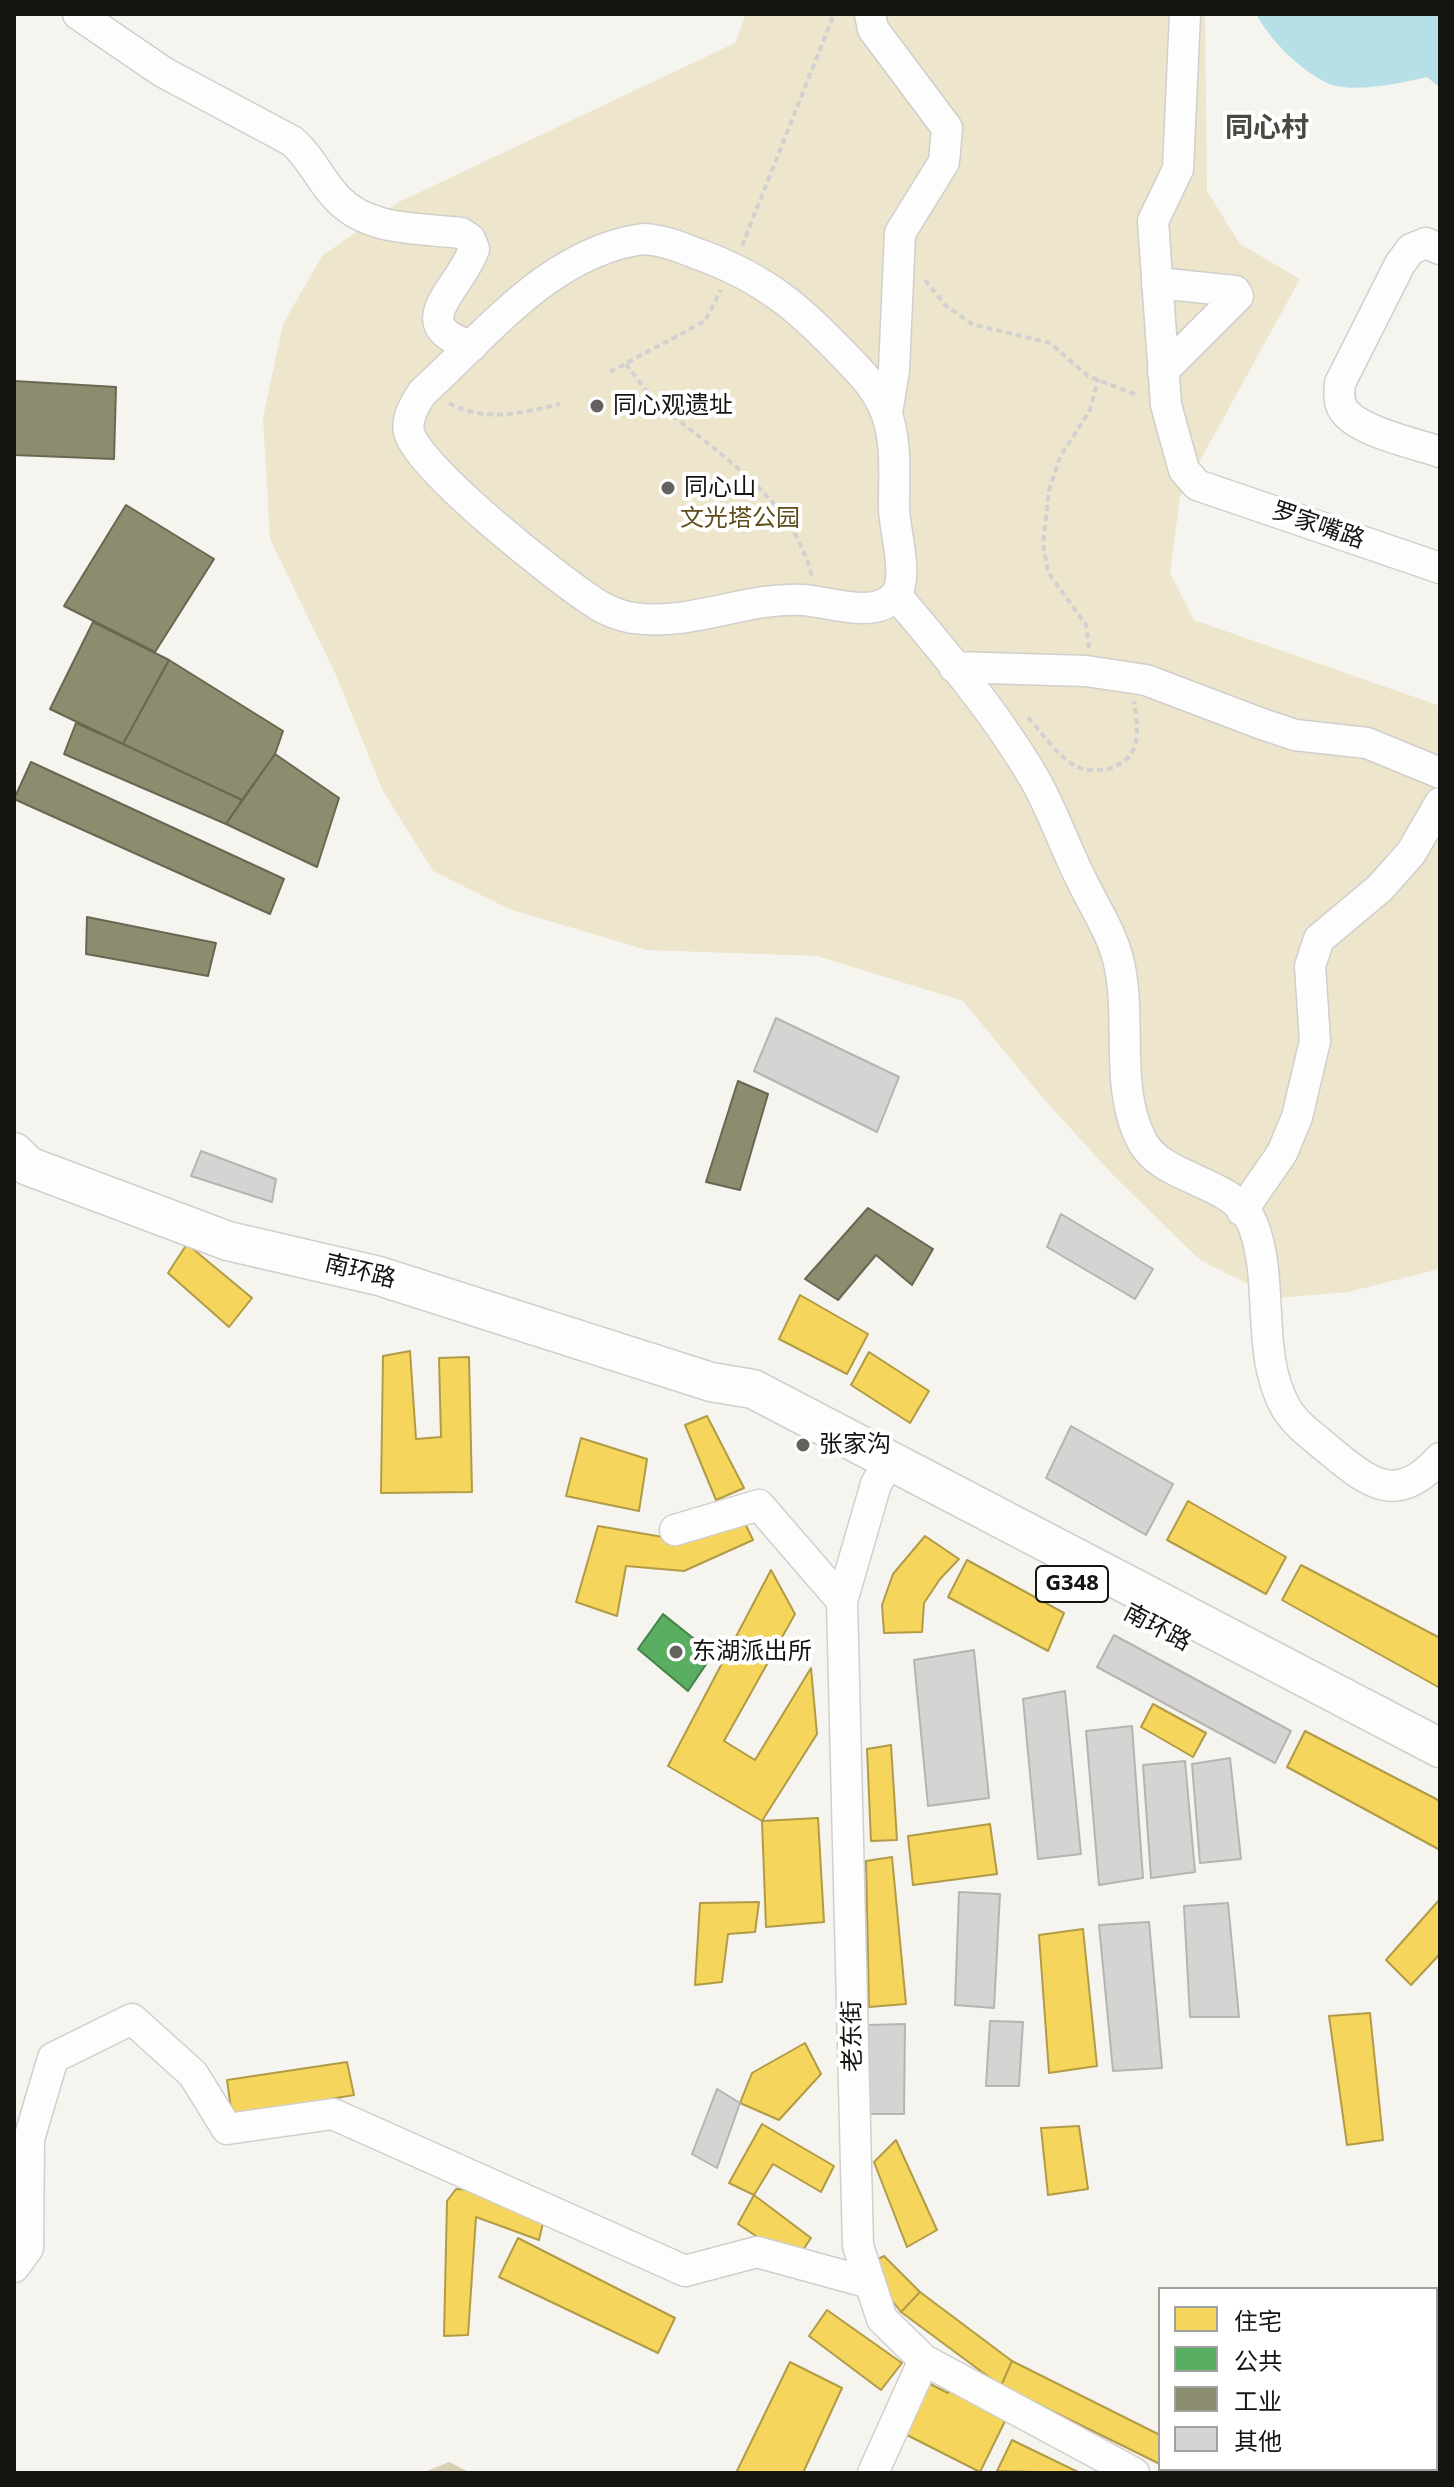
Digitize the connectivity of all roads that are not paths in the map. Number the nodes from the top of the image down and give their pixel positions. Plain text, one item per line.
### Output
1 (78, 14) edge
2 (870, 14) edge
3 (1185, 14) edge
4 (1440, 249) edge
5 (1157, 283) junction
6 (472, 346) junction
7 (1164, 384) junction
8 (887, 413) junction
9 (1440, 452) edge
10 (1440, 568) edge
11 (896, 595) junction
12 (954, 667) junction
13 (1440, 773) edge
14 (1440, 803) edge
15 (14, 1152) edge
16 (1242, 1211) junction
17 (1440, 1458) edge
18 (883, 1473) junction
19 (675, 1530) dead end
20 (842, 1601) junction
21 (1440, 1748) edge
22 (1440, 1775) edge
23 (14, 2267) edge
24 (870, 2283) junction
25 (924, 2360) junction
26 (873, 2473) edge
27 (1134, 2473) edge

1 - 6 street
2 - 8 street
3 - 5 street
4 - 9 street
5 - 7 street
5 - 7 street
6 - 8 street
6 - 11 street
7 - 10 street, 罗家嘴路
8 - 11 street
11 - 12 street
12 - 13 street
12 - 16 street
14 - 16 street
15 - 18 main road, 南环路 / G348
16 - 17 street
18 - 20 street, 老东街
18 - 21 main road, 南环路 / G348
18 - 22 main road, 南环路 / G348
19 - 20 street
20 - 24 street, 老东街
23 - 24 street
24 - 25 street, 老东街
25 - 26 street
25 - 27 street, 老东街

